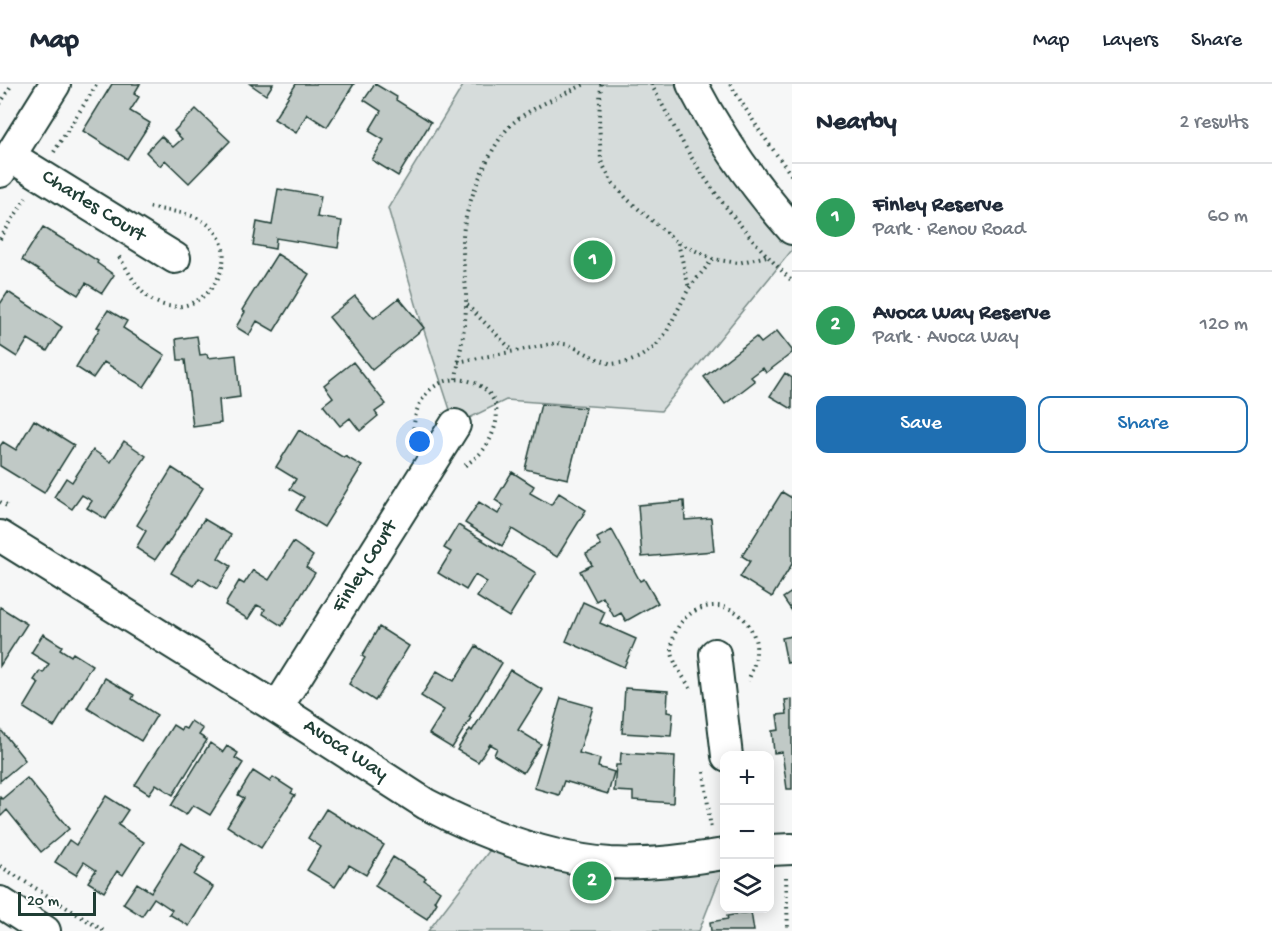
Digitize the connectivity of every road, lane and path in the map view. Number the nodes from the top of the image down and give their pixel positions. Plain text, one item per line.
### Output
1 (12, 84) edge
2 (55, 84) edge
3 (97, 84) edge
4 (585, 84) edge
5 (601, 84) edge
6 (651, 84) edge
7 (692, 84) edge
8 (730, 84) edge
9 (0, 104) edge
10 (49, 161) dead end
11 (5, 164) edge
12 (792, 176) edge
13 (29, 192) dead end
14 (792, 229) edge
15 (0, 239) edge
16 (677, 242) junction
17 (767, 256) junction
18 (175, 258) dead end
19 (713, 259) junction
20 (792, 281) edge
21 (689, 288) junction
22 (466, 304) junction
23 (513, 351) junction
24 (458, 362) junction
25 (456, 379) dead end
26 (455, 425) dead end
27 (0, 536) edge
28 (715, 654) dead end
29 (277, 708) junction
30 (726, 751) edge
31 (718, 838) edge
32 (774, 853) edge
33 (789, 863) edge
34 (0, 866) edge
35 (0, 902) edge
36 (45, 931) edge
37 (105, 931) edge
38 (788, 931) edge

1 - 9 path
2 - 11 street
3 - 10 path
4 - 22 path
5 - 16 path
6 - 17 path
7 - 14 street
8 - 12 path
11 - 18 street, Charles Court
13 - 15 path
16 - 19 path
16 - 21 path
17 - 19 path
17 - 20 path
19 - 21 path
21 - 23 path
22 - 23 path
22 - 24 path
23 - 24 path
24 - 25 path
26 - 29 street, Finley Court
27 - 29 street, Avoca Way
28 - 30 street
29 - 31 street, Avoca Way
32 - 33 street
33 - 38 path
34 - 37 path
35 - 36 street

